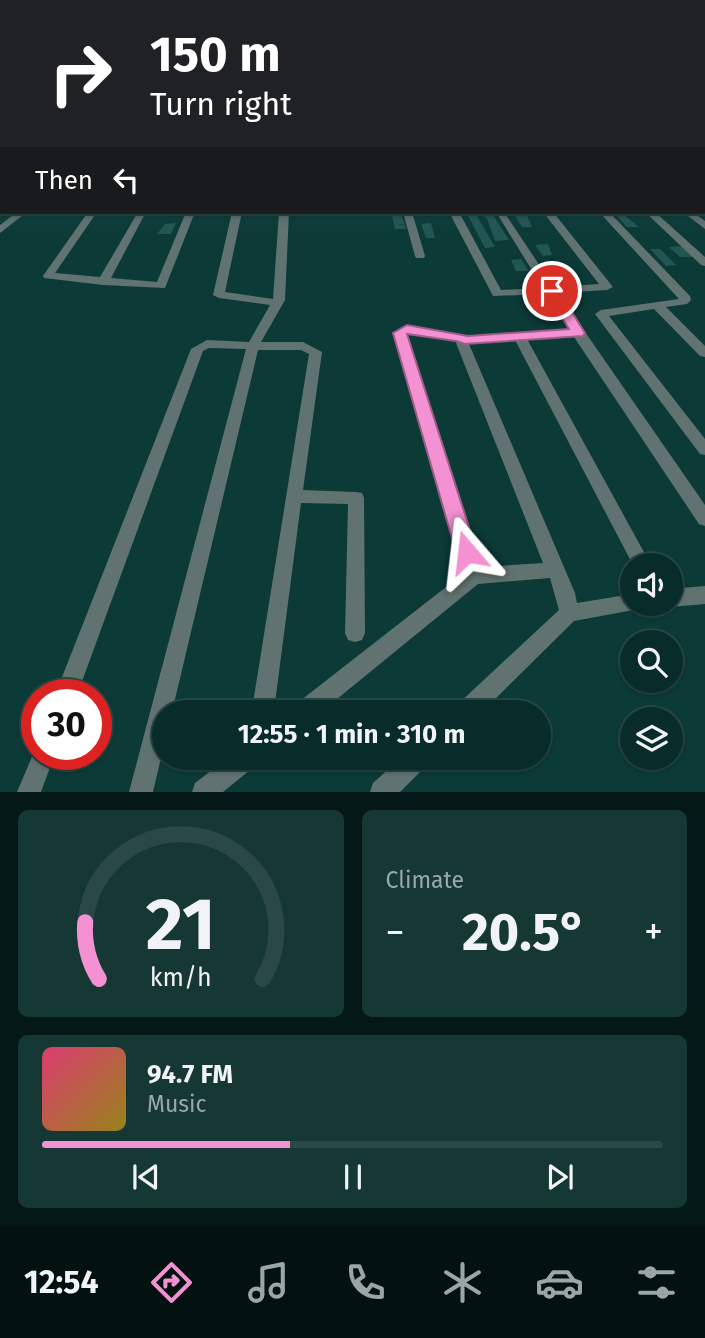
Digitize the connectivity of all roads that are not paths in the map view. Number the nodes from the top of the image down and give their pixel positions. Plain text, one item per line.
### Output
1 (20, 214) edge
2 (91, 214) edge
3 (141, 214) edge
4 (190, 214) edge
5 (237, 214) edge
6 (284, 214) edge
7 (408, 214) edge
8 (455, 214) edge
9 (501, 214) edge
10 (550, 214) edge
11 (606, 214) edge
12 (652, 214) edge
13 (690, 214) edge
14 (705, 226) edge
15 (0, 230) edge
16 (420, 256) dead end
17 (705, 263) edge
18 (103, 282) junction
19 (552, 291) junction
20 (278, 303) junction
21 (657, 305) junction
22 (578, 333) junction
23 (519, 336) junction
24 (465, 340) junction
25 (253, 346) junction
26 (705, 353) edge
27 (705, 450) edge
28 (294, 496) junction
29 (705, 519) edge
30 (636, 553) edge
31 (555, 570) junction
32 (474, 576) junction
33 (705, 595) edge
34 (683, 597) edge
35 (620, 605) edge
36 (569, 613) junction
37 (355, 633) dead end
38 (72, 679) edge
39 (264, 700) edge
40 (319, 700) edge
41 (478, 700) edge
42 (37, 770) edge
43 (232, 770) edge
44 (405, 770) edge
45 (29, 792) edge
46 (141, 792) edge
47 (204, 792) edge
48 (382, 792) edge

1 - 15 street
2 - 18 street
3 - 18 street
4 - 18 street
5 - 20 street
6 - 20 street
7 - 16 street
8 - 19 street
9 - 19 street
10 - 19 street
11 - 21 street
12 - 17 street
13 - 14 street
19 - 22 street
20 - 25 street
21 - 26 street
21 - 27 street
22 - 23 street
22 - 29 street
23 - 24 street
23 - 30 street
24 - 31 street
24 - 32 street
25 - 28 street
25 - 38 street
25 - 46 street
28 - 37 street
28 - 39 street
31 - 32 street
31 - 36 street
32 - 40 street
33 - 34 street
35 - 36 street
36 - 41 street
42 - 45 street
43 - 47 street
44 - 48 street

